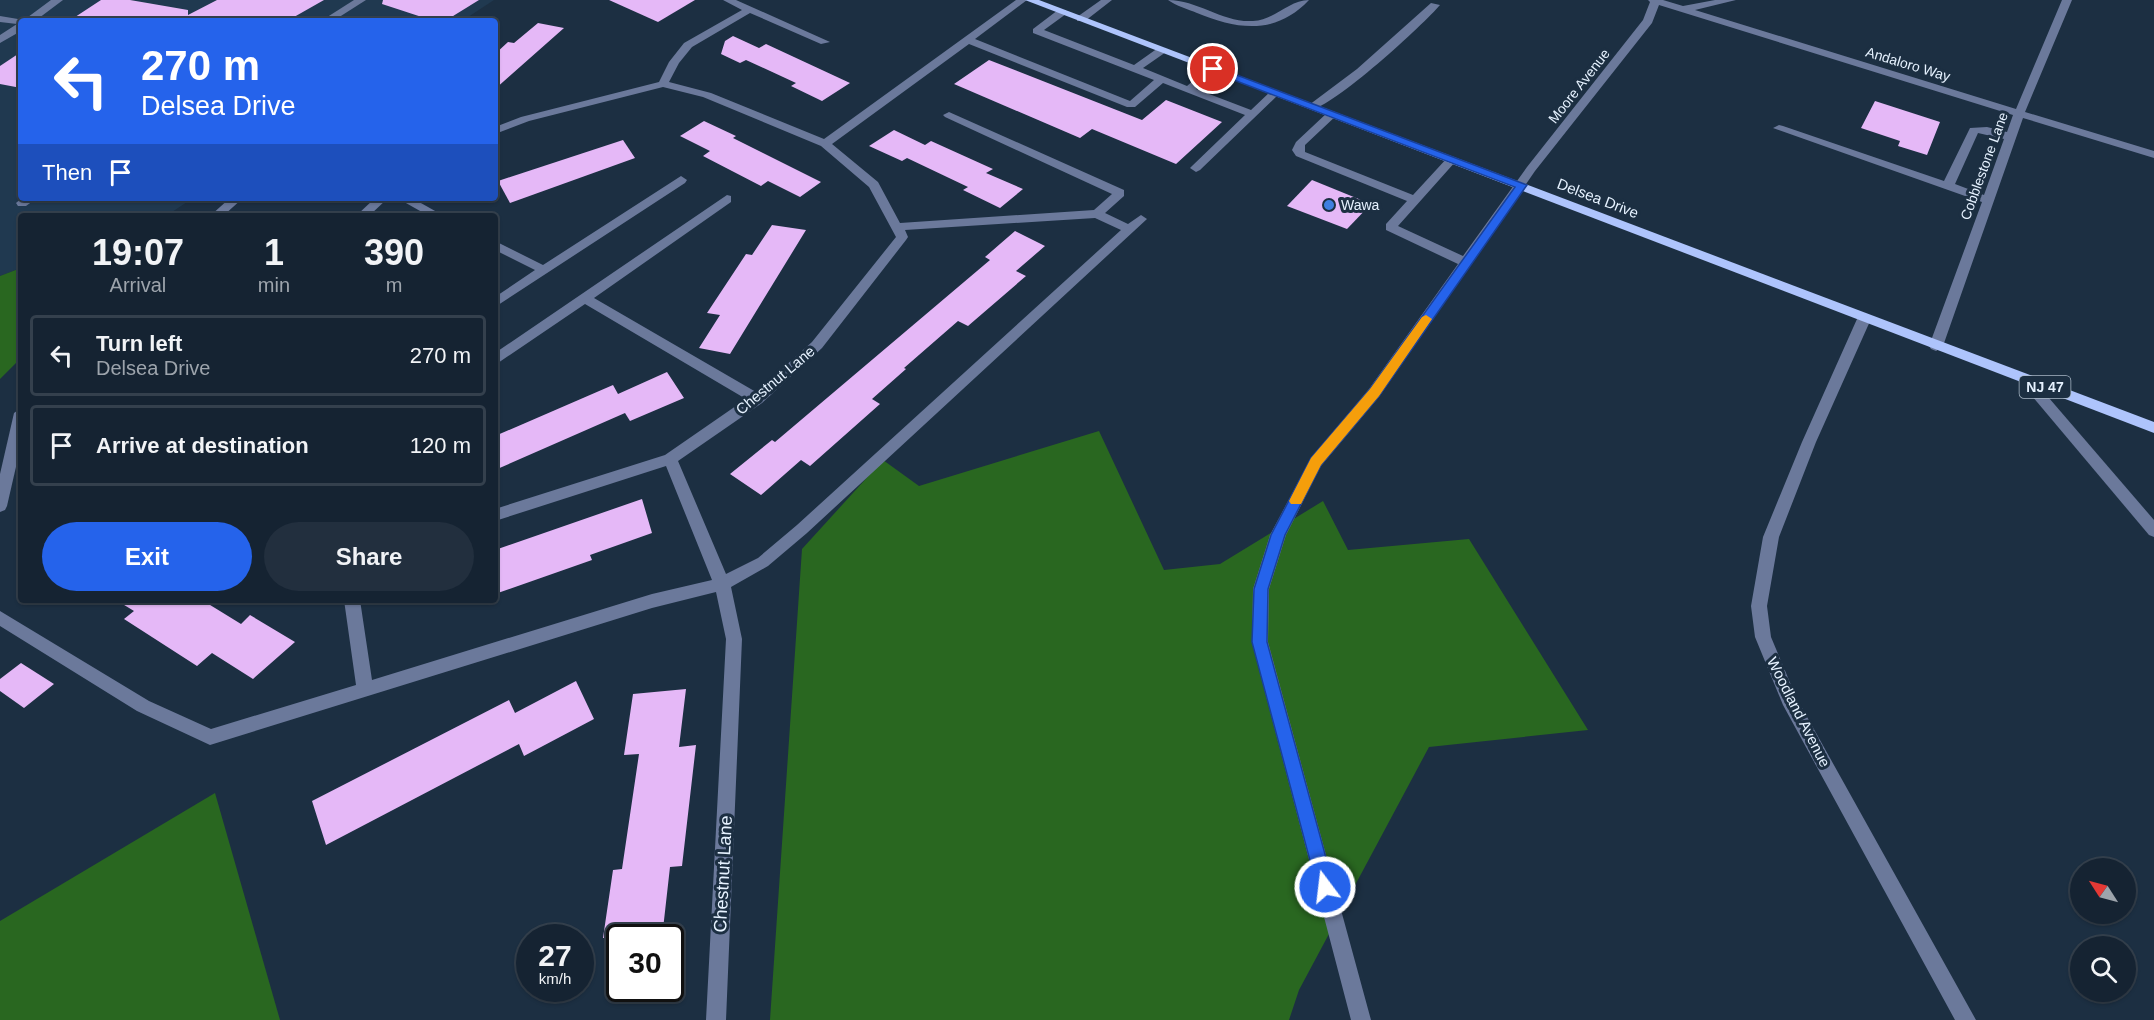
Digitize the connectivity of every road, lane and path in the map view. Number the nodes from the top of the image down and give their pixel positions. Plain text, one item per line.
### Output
1 (58, 0) edge
2 (361, 0) edge
3 (728, 0) edge
4 (1022, 0) edge
5 (1030, 0) edge
6 (1107, 0) edge
7 (1173, 0) edge
8 (1304, 0) edge
9 (1731, 0) edge
10 (2067, 0) edge
11 (1654, 1) edge
12 (1435, 6) dead end
13 (750, 9) junction
14 (1681, 9) junction
15 (1062, 12) junction
16 (32, 18) edge
17 (331, 18) edge
18 (0, 19) edge
19 (1081, 19) junction
20 (18, 23) edge
21 (18, 26) edge
22 (968, 39) junction
23 (0, 40) edge
24 (825, 42) dead end
25 (1162, 50) junction
26 (1135, 69) junction
27 (1213, 69) junction
28 (1162, 79) junction
29 (663, 84) junction
30 (1188, 90) junction
31 (1275, 93) junction
32 (1313, 107) junction
33 (1253, 114) junction
34 (1332, 114) junction
35 (2019, 114) junction
36 (949, 115) dead end
37 (1779, 128) dead end
38 (498, 130) edge
39 (2010, 137) junction
40 (825, 144) junction
41 (2154, 155) edge
42 (1452, 159) junction
43 (1196, 168) dead end
44 (681, 180) dead end
45 (1522, 185) junction
46 (1948, 186) junction
47 (727, 199) dead end
48 (1414, 200) junction
49 (1988, 200) junction
50 (234, 201) edge
51 (379, 201) edge
52 (409, 201) edge
53 (220, 213) edge
54 (365, 213) edge
55 (432, 213) edge
56 (1096, 214) junction
57 (897, 227) junction
58 (498, 247) edge
59 (1467, 263) junction
60 (544, 270) junction
61 (584, 298) junction
62 (498, 301) edge
63 (1864, 319) junction
64 (1936, 346) junction
65 (498, 358) edge
66 (2026, 380) junction
67 (757, 399) junction
68 (18, 426) edge
69 (2154, 428) edge
70 (670, 459) junction
71 (0, 506) edge
72 (498, 514) edge
73 (2154, 531) edge
74 (722, 584) junction
75 (352, 603) edge
76 (0, 618) edge
77 (365, 688) junction
78 (716, 1020) edge
79 (1361, 1020) edge
80 (1966, 1020) edge

1 - 16 street
2 - 17 street
3 - 13 street
4 - 22 street
5 - 15 main road, Delsea Drive / NJ 47
6 - 19 street
7 - 8 street
9 - 14 street
10 - 35 street, Cobblestone Lane
11 - 14 street, Andaloro Way
11 - 45 street, Moore Avenue
12 - 32 street
13 - 24 street
13 - 29 street
14 - 35 street, Andaloro Way
15 - 19 main road, Delsea Drive / NJ 47
15 - 26 street
18 - 20 street
19 - 25 main road, Delsea Drive / NJ 47
21 - 23 street
22 - 28 street
22 - 40 street
25 - 26 street
25 - 27 main road, Delsea Drive / NJ 47
26 - 28 street
27 - 30 street
27 - 31 main road, Delsea Drive / NJ 47
28 - 30 street
29 - 38 street
29 - 40 street
30 - 33 street
31 - 32 main road, Delsea Drive / NJ 47
31 - 33 street
32 - 34 main road, Delsea Drive / NJ 47
33 - 43 street
34 - 42 main road, Delsea Drive / NJ 47
34 - 48 street
35 - 39 street, Cobblestone Lane
35 - 41 street, Andaloro Way
36 - 56 street
37 - 46 street
39 - 46 street
39 - 49 street, Cobblestone Lane
40 - 57 street
42 - 45 main road, Delsea Drive / NJ 47
42 - 48 street
44 - 60 street
45 - 59 street, Moore Avenue
45 - 63 main road, Delsea Drive / NJ 47
46 - 49 street
47 - 61 street
48 - 59 street
49 - 64 street, Cobblestone Lane
50 - 53 street
51 - 54 street
52 - 55 street
56 - 57 street
56 - 74 street
57 - 67 street, Chestnut Lane
58 - 60 street
59 - 79 street, Moore Avenue
60 - 62 street
61 - 65 street
61 - 67 street
63 - 64 main road, Delsea Drive / NJ 47
63 - 80 street, Woodland Avenue
64 - 66 main road, Delsea Drive / NJ 47
66 - 69 main road, Delsea Drive / NJ 47
66 - 73 street
67 - 70 street, Chestnut Lane
68 - 71 street
70 - 72 street, Chestnut Lane
70 - 74 street, Chestnut Lane
74 - 77 street
74 - 78 street, Chestnut Lane
75 - 77 street
76 - 77 street

